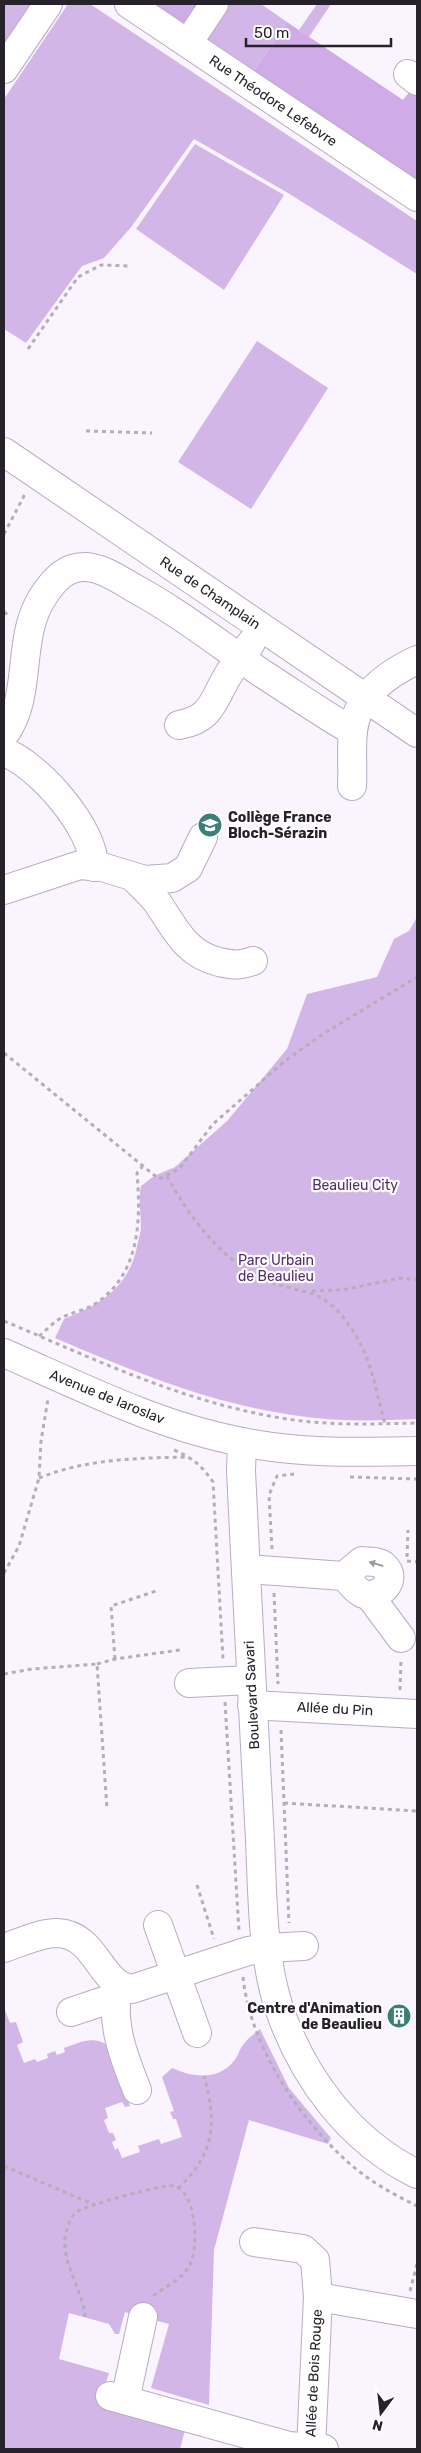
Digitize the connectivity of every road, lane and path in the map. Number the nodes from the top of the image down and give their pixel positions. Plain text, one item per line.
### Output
1 (48, 4) edge
2 (129, 4) edge
3 (214, 4) edge
4 (188, 43) junction
5 (4, 69) edge
6 (417, 197) edge
7 (131, 266) dead end
8 (28, 349) dead end
9 (86, 431) dead end
10 (152, 433) dead end
11 (4, 452) edge
12 (37, 475) junction
13 (4, 534) edge
14 (262, 628) junction
15 (241, 657) junction
16 (417, 660) edge
17 (366, 698) junction
18 (178, 725) dead end
19 (353, 731) junction
20 (417, 733) edge
21 (4, 735) edge
22 (4, 752) edge
23 (352, 786) dead end
24 (203, 837) dead end
25 (94, 866) junction
26 (133, 877) junction
27 (4, 890) edge
28 (253, 961) dead end
29 (417, 977) edge
30 (4, 1053) edge
31 (142, 1167) junction
32 (167, 1176) junction
33 (417, 1280) edge
34 (310, 1291) junction
35 (4, 1321) edge
36 (39, 1336) junction
37 (4, 1353) edge
38 (48, 1399) dead end
39 (417, 1423) edge
40 (385, 1424) junction
41 (242, 1442) junction
42 (417, 1452) edge
43 (300, 1473) dead end
44 (349, 1477) dead end
45 (39, 1478) junction
46 (417, 1479) edge
47 (407, 1561) dead end
48 (417, 1562) edge
49 (246, 1570) junction
50 (273, 1571) junction
51 (4, 1573) edge
52 (156, 1591) dead end
53 (402, 1638) joint
54 (180, 1650) dead end
55 (115, 1659) junction
56 (97, 1664) junction
57 (4, 1674) edge
58 (224, 1681) junction
59 (189, 1683) dead end
60 (252, 1692) junction
61 (279, 1706) junction
62 (408, 1713) edge
63 (284, 1803) junction
64 (107, 1809) dead end
65 (417, 1811) edge
66 (197, 1885) dead end
67 (158, 1925) dead end
68 (287, 1947) junction
69 (4, 1948) edge
70 (231, 1958) junction
71 (176, 1976) junction
72 (244, 1984) dead end
73 (117, 1991) junction
74 (71, 2012) dead end
75 (197, 2033) dead end
76 (204, 2076) dead end
77 (137, 2090) dead end
78 (4, 2166) edge
79 (417, 2174) edge
80 (178, 2188) junction
81 (95, 2206) junction
82 (254, 2242) dead end
83 (318, 2298) junction
84 (417, 2314) edge
85 (85, 2317) dead end
86 (143, 2317) joint
87 (303, 2448) edge

1 - 5 street
2 - 4 street, Rue Théodore Lefebvre
3 - 4 street
4 - 6 street, Rue Théodore Lefebvre
7 - 8 path
9 - 10 path
11 - 12 street, Rue de Champlain
12 - 13 path
12 - 14 street, Rue de Champlain
14 - 15 street
14 - 17 street, Rue de Champlain
15 - 18 street
15 - 19 street
15 - 21 street
16 - 17 street
17 - 19 street
17 - 20 street, Rue de Champlain
19 - 23 street
22 - 25 street
24 - 26 street
25 - 26 street
25 - 27 street
26 - 28 street
29 - 32 path
30 - 31 path
31 - 32 path
31 - 36 path
32 - 34 path
33 - 34 path
34 - 40 path
35 - 36 path
36 - 40 path
37 - 41 street, Avenue de Iaroslav
38 - 45 path
39 - 40 path
41 - 42 street, Avenue de Iaroslav
41 - 49 street, Boulevard Savari
43 - 50 path
44 - 46 path
45 - 51 path
45 - 58 path
47 - 48 path
49 - 50 street
49 - 60 street, Boulevard Savari
50 - 53 street
50 - 61 path
52 - 55 path
53 - 62 path
54 - 55 path
55 - 56 path
56 - 57 path
56 - 64 path
58 - 59 street, Allée du Pin
58 - 60 street, Allée du Pin
58 - 70 path
60 - 61 street, Allée du Pin
60 - 68 street, Boulevard Savari
61 - 62 street, Allée du Pin
61 - 63 path
63 - 65 path
63 - 68 path
66 - 70 path
67 - 71 street
68 - 70 street
68 - 79 street, Boulevard Savari
69 - 73 street
70 - 71 street
70 - 72 path
71 - 73 street
71 - 75 street
73 - 74 street
73 - 77 street
76 - 80 path
78 - 81 path
80 - 81 path
80 - 86 path
81 - 85 path
82 - 83 street, Allée de Bois Rouge
83 - 84 street, Allée de Bois Rouge
83 - 87 street, Allée de Bois Rouge
86 - 87 street

